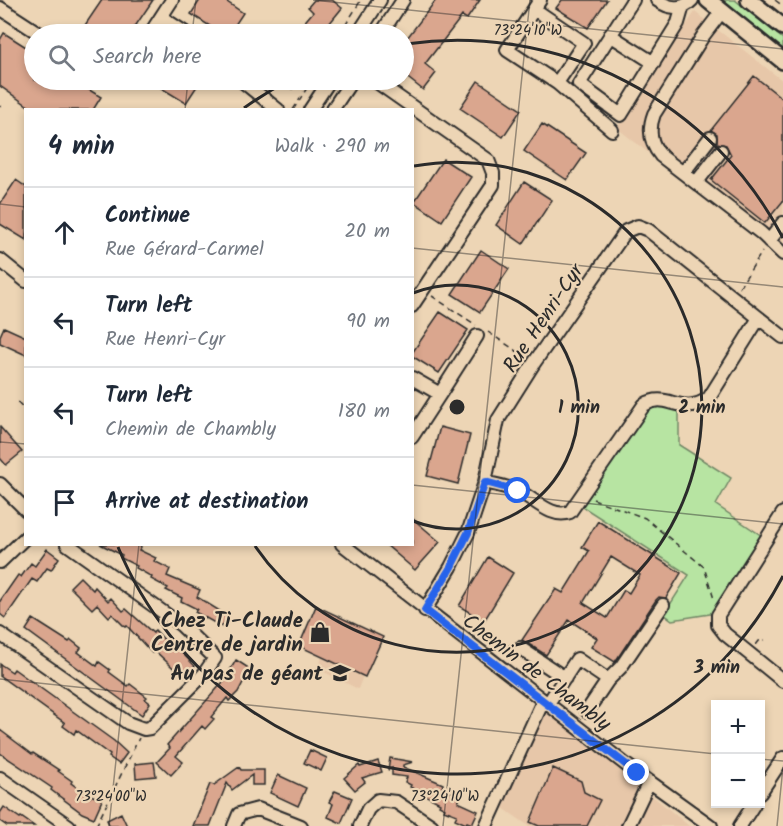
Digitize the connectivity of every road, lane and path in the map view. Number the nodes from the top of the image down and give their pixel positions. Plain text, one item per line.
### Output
1 (172, 0) edge
2 (361, 0) edge
3 (380, 0) edge
4 (403, 0) edge
5 (633, 0) edge
6 (657, 0) edge
7 (708, 0) edge
8 (749, 0) edge
9 (775, 0) edge
10 (688, 3) edge
11 (537, 5) edge
12 (783, 6) edge
13 (0, 8) edge
14 (722, 11) junction
15 (161, 17) junction
16 (25, 24) edge
17 (156, 24) edge
18 (172, 24) edge
19 (346, 24) edge
20 (364, 24) edge
21 (387, 24) edge
22 (783, 27) edge
23 (610, 35) junction
24 (783, 61) edge
25 (654, 63) junction
26 (557, 84) junction
27 (253, 90) edge
28 (306, 90) edge
29 (323, 90) edge
30 (345, 90) edge
31 (388, 90) edge
32 (589, 92) junction
33 (580, 103) junction
34 (609, 107) junction
35 (276, 108) edge
36 (294, 108) edge
37 (311, 108) edge
38 (333, 108) edge
39 (414, 108) edge
40 (414, 108) edge
41 (601, 120) junction
42 (612, 130) dead end
43 (710, 138) dead end
44 (721, 151) dead end
45 (683, 173) junction
46 (696, 183) junction
47 (783, 223) edge
48 (766, 245) junction
49 (783, 254) edge
50 (0, 260) edge
51 (24, 278) edge
52 (737, 291) dead end
53 (414, 303) edge
54 (759, 318) junction
55 (477, 336) dead end
56 (783, 337) edge
57 (414, 379) edge
58 (440, 394) junction
59 (18, 402) dead end
60 (24, 409) edge
61 (414, 434) edge
62 (485, 482) junction
63 (0, 484) edge
64 (582, 495) junction
65 (24, 508) edge
66 (783, 513) edge
67 (24, 539) edge
68 (70, 546) edge
69 (345, 546) edge
70 (0, 562) edge
71 (663, 605) dead end
72 (425, 610) junction
73 (718, 615) junction
74 (0, 634) edge
75 (520, 648) dead end
76 (565, 678) junction
77 (608, 680) junction
78 (783, 681) edge
79 (545, 703) junction
80 (586, 711) dead end
81 (144, 729) junction
82 (783, 758) edge
83 (0, 778) edge
84 (649, 782) junction
85 (765, 785) edge
86 (751, 808) edge
87 (69, 826) edge
88 (96, 826) edge
89 (234, 826) edge
90 (301, 826) edge
91 (360, 826) edge
92 (432, 826) edge
93 (486, 826) edge
94 (628, 826) edge
95 (711, 826) edge
96 (740, 826) edge

1 - 15 street
2 - 19 path
3 - 20 street
4 - 21 street
5 - 23 street
6 - 10 street
7 - 14 main road
8 - 22 main road
9 - 12 path
10 - 25 street
11 - 26 street
11 - 26 street
13 - 16 street
14 - 24 main road
14 - 45 street
15 - 17 street
15 - 18 street
23 - 25 street
23 - 32 street
25 - 34 street
26 - 33 street
27 - 35 street
28 - 36 path
29 - 37 street
30 - 38 street
31 - 39 street
32 - 33 street
32 - 34 street
33 - 41 street
34 - 41 street
40 - 53 street
41 - 42 street
43 - 45 street
44 - 46 street
45 - 46 street
46 - 48 street
47 - 48 street
48 - 49 street
48 - 52 path
50 - 51 street
54 - 56 street, Rue Henri-Cyr
54 - 62 street, Rue Henri-Cyr
54 - 64 street
55 - 58 street
57 - 58 street
58 - 61 street
59 - 60 path
62 - 64 street
62 - 72 street, Rue Henri-Cyr
63 - 65 street
64 - 73 path
66 - 73 street
67 - 70 street
68 - 81 street
69 - 72 street, Chemin de Chambly
71 - 77 street
72 - 79 street, Chemin de Chambly
73 - 78 street
74 - 81 street
75 - 76 street
76 - 77 street
76 - 79 street
77 - 80 street
79 - 84 street, Chemin de Chambly
79 - 93 street
81 - 88 path
82 - 85 street
83 - 87 street
84 - 94 street
84 - 95 street, Chemin de Chambly
86 - 96 street
89 - 90 street
91 - 92 street

